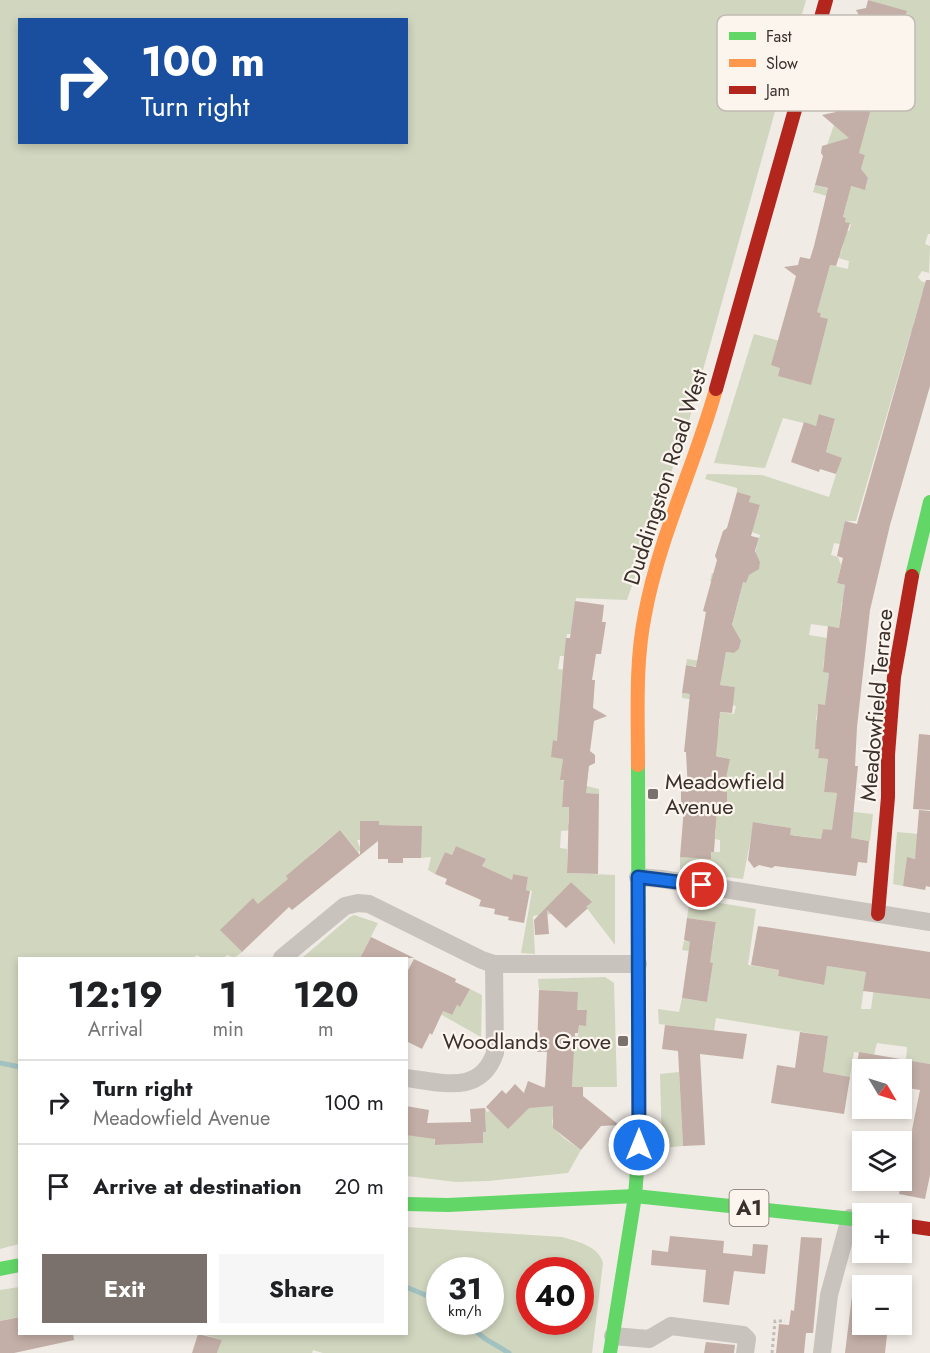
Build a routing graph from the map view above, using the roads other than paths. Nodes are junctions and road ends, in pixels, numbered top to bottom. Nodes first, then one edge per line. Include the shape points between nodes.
1 (826, 0) edge
2 (822, 15) edge
3 (795, 111) edge
4 (930, 502) edge
5 (638, 877) junction
6 (878, 914) junction
7 (930, 922) edge
8 (283, 957) edge
9 (494, 964) junction
10 (638, 964) junction
11 (408, 1078) edge
12 (634, 1196) junction
13 (408, 1204) edge
14 (852, 1219) edge
15 (912, 1226) edge
16 (930, 1229) edge
17 (852, 1230) edge
18 (18, 1265) edge
19 (0, 1269) edge
20 (611, 1344) edge
21 (745, 1353) edge
22 (822, 1353) edge

1 - 2 street, Duddingston Road West
3 - 5 street, Duddingston Road West via 711,407 648,595 638,686
4 - 6 street, Meadowfield Terrace via 908,591 894,677
5 - 6 street
5 - 10 street, Duddingston Road West
6 - 7 street
8 - 9 street via 345,906 358,903 369,904
9 - 10 street
9 - 11 street via 495,1053 491,1065 481,1076 458,1084
10 - 12 street, Duddingston Road West via 639,1145
12 - 13 street, A1
12 - 14 street, A1
12 - 20 street, Duddingston Road West
15 - 16 street
17 - 22 street via 829,1295
18 - 19 street
20 - 21 street via 649,1339 670,1326 743,1335 747,1339

